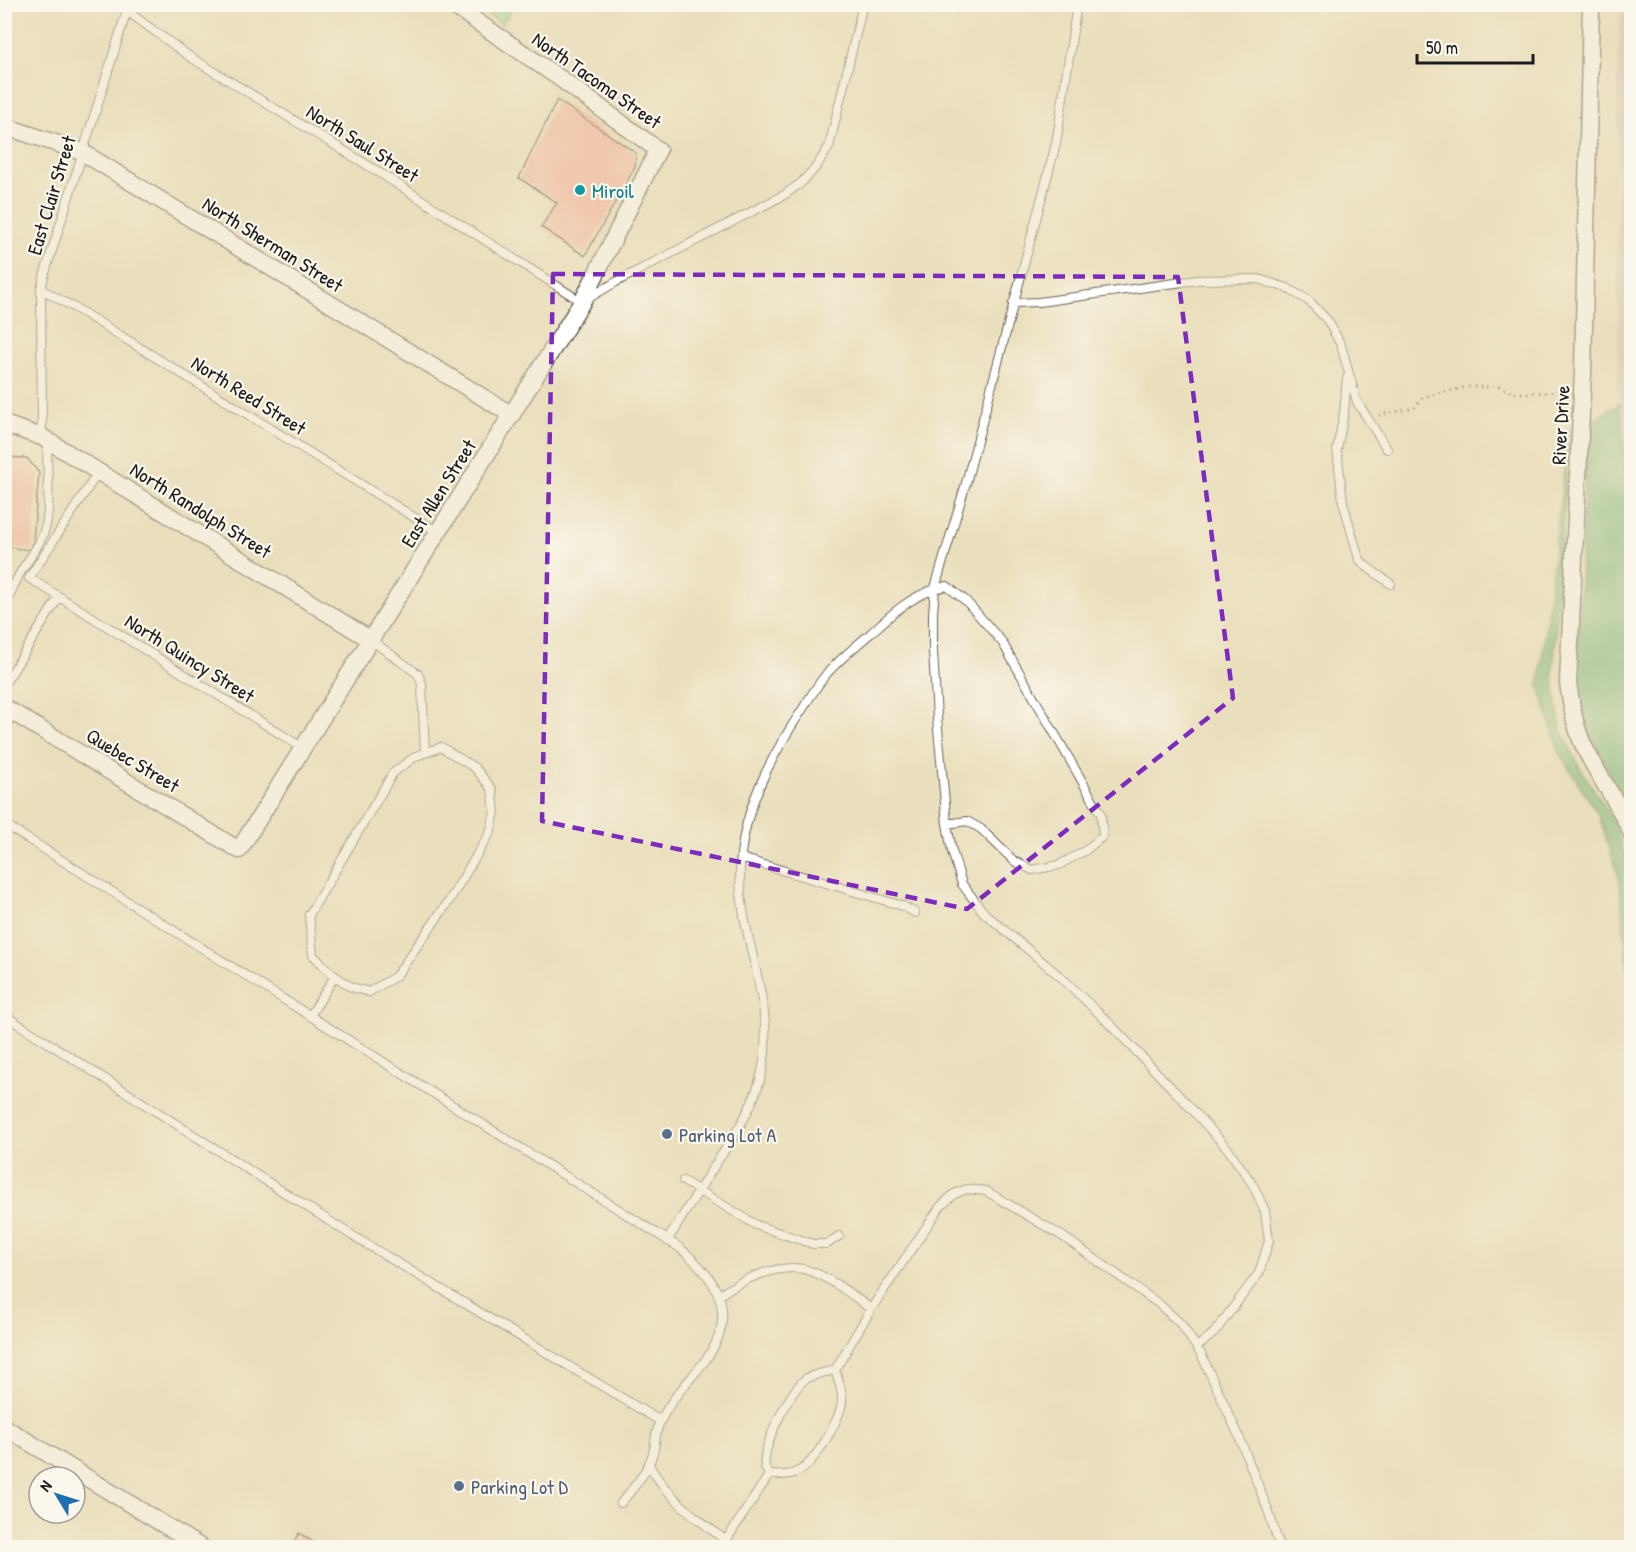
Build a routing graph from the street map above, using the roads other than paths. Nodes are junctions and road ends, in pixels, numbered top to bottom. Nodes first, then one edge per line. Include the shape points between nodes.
1 (451, 4) edge
2 (863, 4) edge
3 (1077, 4) edge
4 (1591, 4) edge
5 (128, 8) edge
6 (4, 126) edge
7 (658, 150) joint
8 (82, 152) junction
9 (42, 289) junction
10 (582, 302) junction
11 (1013, 303) junction
12 (1347, 374) junction
13 (512, 415) junction
14 (4, 424) edge
15 (45, 439) junction
16 (1387, 449) dead end
17 (99, 471) junction
18 (438, 532) junction
19 (1390, 584) dead end
20 (935, 588) junction
21 (59, 597) junction
22 (4, 610) edge
23 (371, 640) junction
24 (4, 685) edge
25 (4, 707) edge
26 (303, 748) junction
27 (424, 753) junction
28 (4, 824) edge
29 (947, 824) junction
30 (1632, 834) edge
31 (239, 850) joint
32 (741, 858) junction
33 (915, 913) dead end
34 (335, 976) junction
35 (4, 1015) edge
36 (310, 1016) junction
37 (683, 1181) dead end
38 (699, 1191) junction
39 (839, 1236) dead end
40 (667, 1241) junction
41 (720, 1295) junction
42 (871, 1309) junction
43 (1197, 1347) junction
44 (835, 1370) junction
45 (660, 1421) junction
46 (4, 1427) edge
47 (649, 1465) junction
48 (769, 1474) junction
49 (621, 1503) dead end
50 (723, 1544) edge
51 (202, 1548) edge
52 (1280, 1548) edge

1 - 7 street, North Tacoma Street
2 - 10 lane via 830,147 801,183
3 - 11 lane via 1056,144
4 - 30 street, River Drive via 1582,392 1568,666 1570,700 1583,743
5 - 8 lane, East Clair Street
5 - 10 lane, North Saul Street via 190,57
6 - 8 street, North Sherman Street
7 - 10 street, East Allen Street
8 - 9 lane, East Clair Street
8 - 13 street, North Sherman Street
9 - 15 lane, East Clair Street
9 - 18 lane, North Reed Street
10 - 13 street, East Allen Street
11 - 12 lane via 1197,280 1258,279 1287,288 1309,301 1328,321 1341,345
11 - 20 lane
12 - 16 lane via 1357,402
12 - 19 lane via 1337,450 1343,502 1359,559
13 - 18 street, East Allen Street
14 - 15 street, North Randolph Street
15 - 17 street, North Randolph Street
15 - 22 lane, East Clair Street via 50,501 45,528 35,552 16,579
17 - 21 lane via 29,578
17 - 23 street, North Randolph Street
18 - 23 street, East Allen Street
20 - 29 lane via 933,651
20 - 29 lane via 947,586 966,601 1002,642 1101,814 1103,836 1059,866 1032,870 1014,861 967,821
20 - 32 lane via 897,609 825,676 782,740 765,776 751,808
21 - 24 lane
21 - 26 lane, North Quincy Street
23 - 26 street, East Allen Street
23 - 27 lane via 418,674 422,684
25 - 31 street, Quebec Street
26 - 31 street, East Allen Street
27 - 34 lane via 393,773 309,915 313,955
27 - 34 lane via 441,747 481,775 492,789 495,812 490,834 396,976 369,992 351,987
28 - 36 lane
29 - 43 lane via 962,884 984,913 1112,1025 1228,1149 1253,1185 1265,1211 1269,1241 1259,1273 1214,1333
32 - 33 lane via 903,906
32 - 38 lane via 741,892 765,1009 765,1051 760,1082 749,1111
34 - 36 lane
35 - 45 lane via 353,1236
36 - 40 lane
37 - 38 lane
38 - 39 lane via 756,1225 813,1244 827,1244
38 - 40 lane
40 - 41 lane via 696,1262
41 - 42 lane via 768,1272 802,1269 828,1280
41 - 45 lane via 721,1328 714,1347
42 - 43 lane via 940,1207 954,1194 986,1191 1062,1236 1159,1304 1181,1324
42 - 44 lane
43 - 52 lane via 1238,1434
44 - 48 lane via 806,1378 788,1401 773,1428 765,1455
44 - 48 lane via 842,1402 819,1450 804,1468
45 - 47 lane
46 - 51 street
47 - 49 lane
47 - 50 lane via 683,1507
48 - 50 lane

